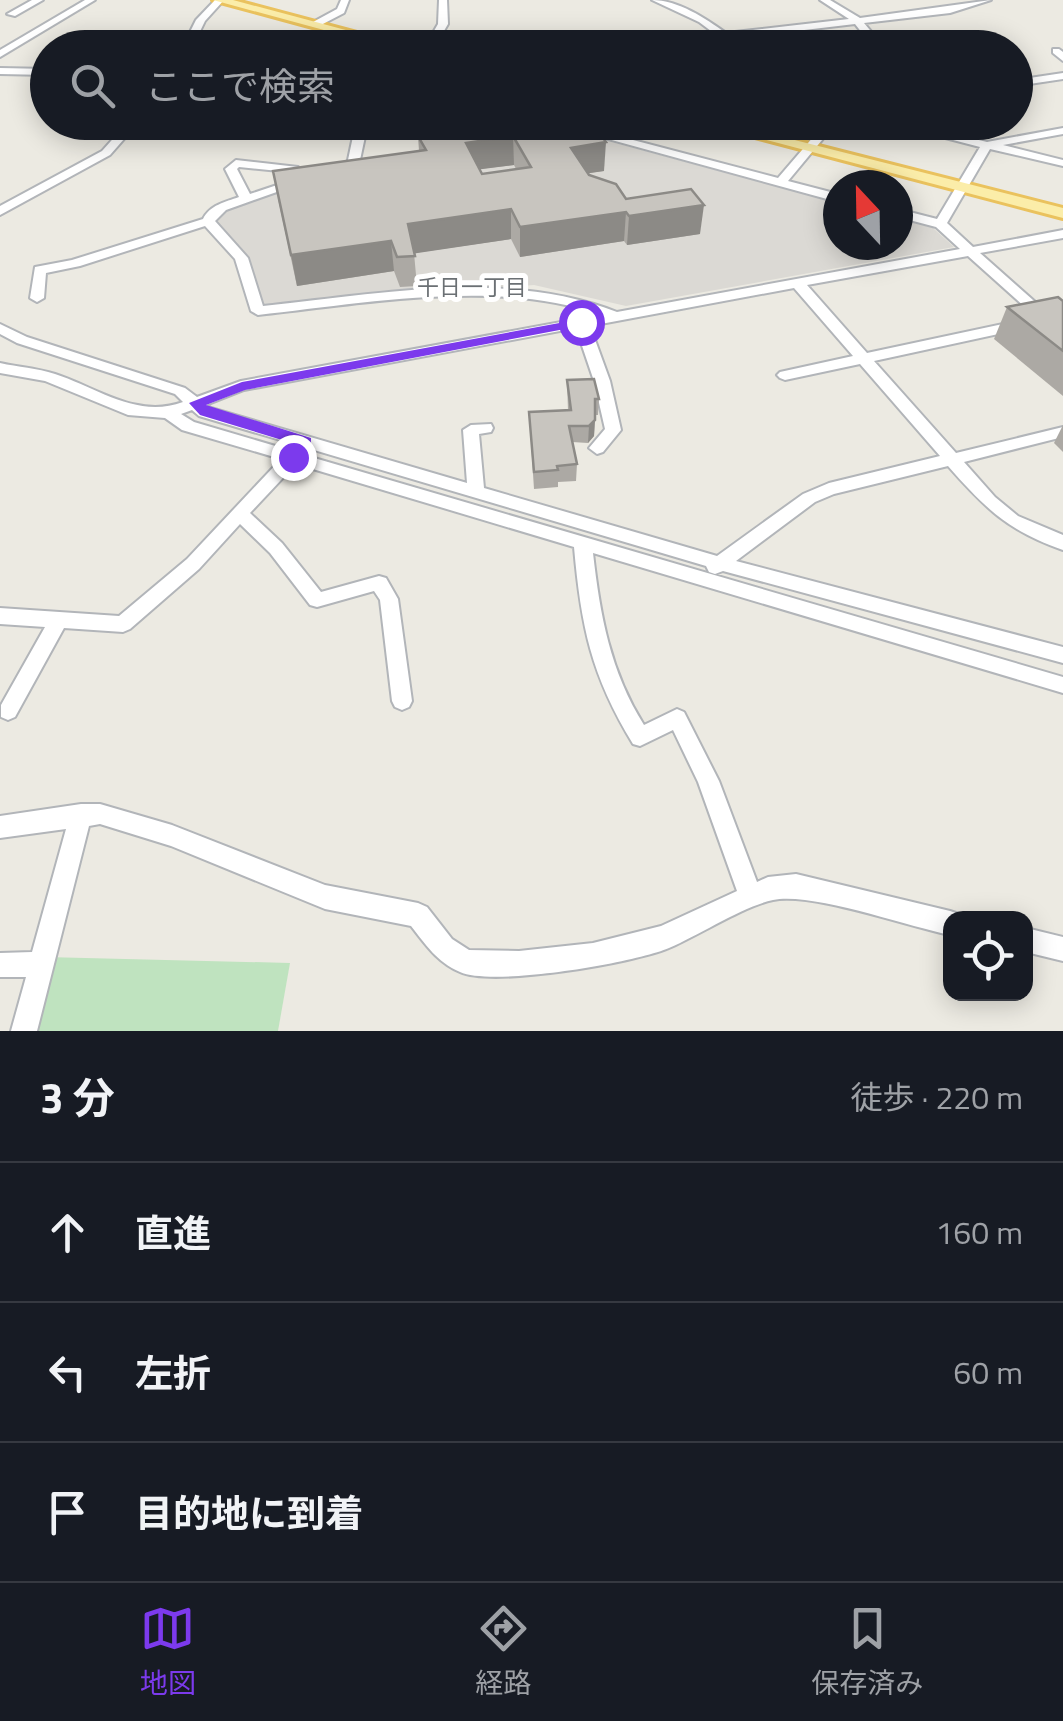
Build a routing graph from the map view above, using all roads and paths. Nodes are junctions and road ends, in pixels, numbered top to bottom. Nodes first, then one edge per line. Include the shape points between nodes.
1 (39, 0) edge
2 (91, 0) edge
3 (220, 0) edge
4 (345, 0) edge
5 (443, 0) edge
6 (656, 0) edge
7 (824, 0) edge
8 (987, 0) edge
9 (0, 4) edge
10 (24, 7) junction
11 (12, 14) dead end
12 (857, 20) junction
13 (316, 24) junction
14 (40, 30) edge
15 (196, 30) edge
16 (339, 30) edge
17 (439, 30) edge
18 (715, 30) edge
19 (767, 30) edge
20 (865, 30) edge
21 (30, 36) edge
22 (0, 54) edge
23 (0, 71) edge
24 (30, 72) edge
25 (1063, 76) edge
26 (1033, 81) edge
27 (1063, 131) edge
28 (1033, 137) edge
29 (118, 140) edge
30 (358, 140) edge
31 (618, 140) edge
32 (775, 140) edge
33 (817, 140) edge
34 (966, 140) edge
35 (1014, 140) edge
36 (625, 142) joint
37 (987, 145) junction
38 (810, 149) junction
39 (1063, 164) edge
40 (312, 179) junction
41 (780, 183) junction
42 (961, 187) junction
43 (823, 194) edge
44 (246, 199) junction
45 (0, 211) edge
46 (1063, 214) edge
47 (913, 217) edge
48 (208, 220) junction
49 (940, 224) junction
50 (1063, 234) edge
51 (970, 250) junction
52 (797, 283) junction
53 (37, 298) dead end
54 (614, 316) junction
55 (1055, 318) edge
56 (581, 322) junction
57 (0, 328) edge
58 (1063, 334) edge
59 (863, 359) junction
60 (0, 368) edge
61 (785, 375) dead end
62 (196, 403) junction
63 (168, 413) junction
64 (485, 428) dead end
65 (1063, 432) edge
66 (597, 448) dead end
67 (299, 449) junction
68 (950, 458) junction
69 (476, 491) junction
70 (240, 514) junction
71 (582, 542) junction
72 (1063, 543) edge
73 (719, 563) junction
74 (702, 578) junction
75 (0, 616) edge
76 (59, 620) junction
77 (1063, 655) edge
78 (1063, 686) edge
79 (402, 701) dead end
80 (8, 711) dead end
81 (81, 814) junction
82 (0, 827) edge
83 (751, 897) junction
84 (943, 921) edge
85 (1033, 942) edge
86 (1063, 949) edge
87 (44, 964) junction
88 (0, 965) edge
89 (24, 1031) edge

1 - 10 street
2 - 14 street
3 - 13 main road
3 - 15 street
4 - 13 street via 341,10
5 - 17 street
6 - 18 street
7 - 12 street
8 - 12 street
9 - 10 street
10 - 11 street
12 - 19 street
12 - 20 street
13 - 16 main road
21 - 22 street
23 - 24 street
25 - 26 street
27 - 28 street
29 - 45 street via 106,153
30 - 40 street via 347,170
31 - 36 street
32 - 38 main road
33 - 38 street
34 - 37 street
35 - 37 street
36 - 41 street
37 - 39 street
37 - 42 street
38 - 41 street
38 - 42 main road
40 - 44 street
40 - 44 street via 294,168 236,163 231,169
41 - 43 street
42 - 46 main road
42 - 49 street
44 - 48 street via 212,212
47 - 49 street
48 - 53 street via 40,270
48 - 54 street via 242,258 258,311 513,291 594,305
49 - 51 street
50 - 51 street
51 - 52 street
51 - 55 street
52 - 54 street
52 - 59 street
54 - 56 street
55 - 58 street
55 - 59 street
56 - 62 street via 256,384
56 - 66 street via 613,430
57 - 62 street via 180,391
59 - 61 street
59 - 68 street
60 - 63 street via 49,377 134,411
62 - 63 street
62 - 67 street
63 - 67 street via 188,426
64 - 69 street via 471,430
65 - 68 street
67 - 69 street
67 - 70 street
67 - 71 street
68 - 72 street via 1012,520
68 - 73 street via 809,498
69 - 73 street
70 - 76 street via 123,624
70 - 79 street via 317,600 379,583 389,600
71 - 74 street
71 - 83 street via 599,662 618,705 640,737 678,718
73 - 74 street
73 - 77 street
74 - 78 street
75 - 76 street
76 - 80 street
81 - 82 street
81 - 83 street via 172,836 325,897 418,914 444,948 466,962 594,955 663,938
81 - 87 street
83 - 84 street via 796,886
85 - 86 street
87 - 88 street
87 - 89 street

